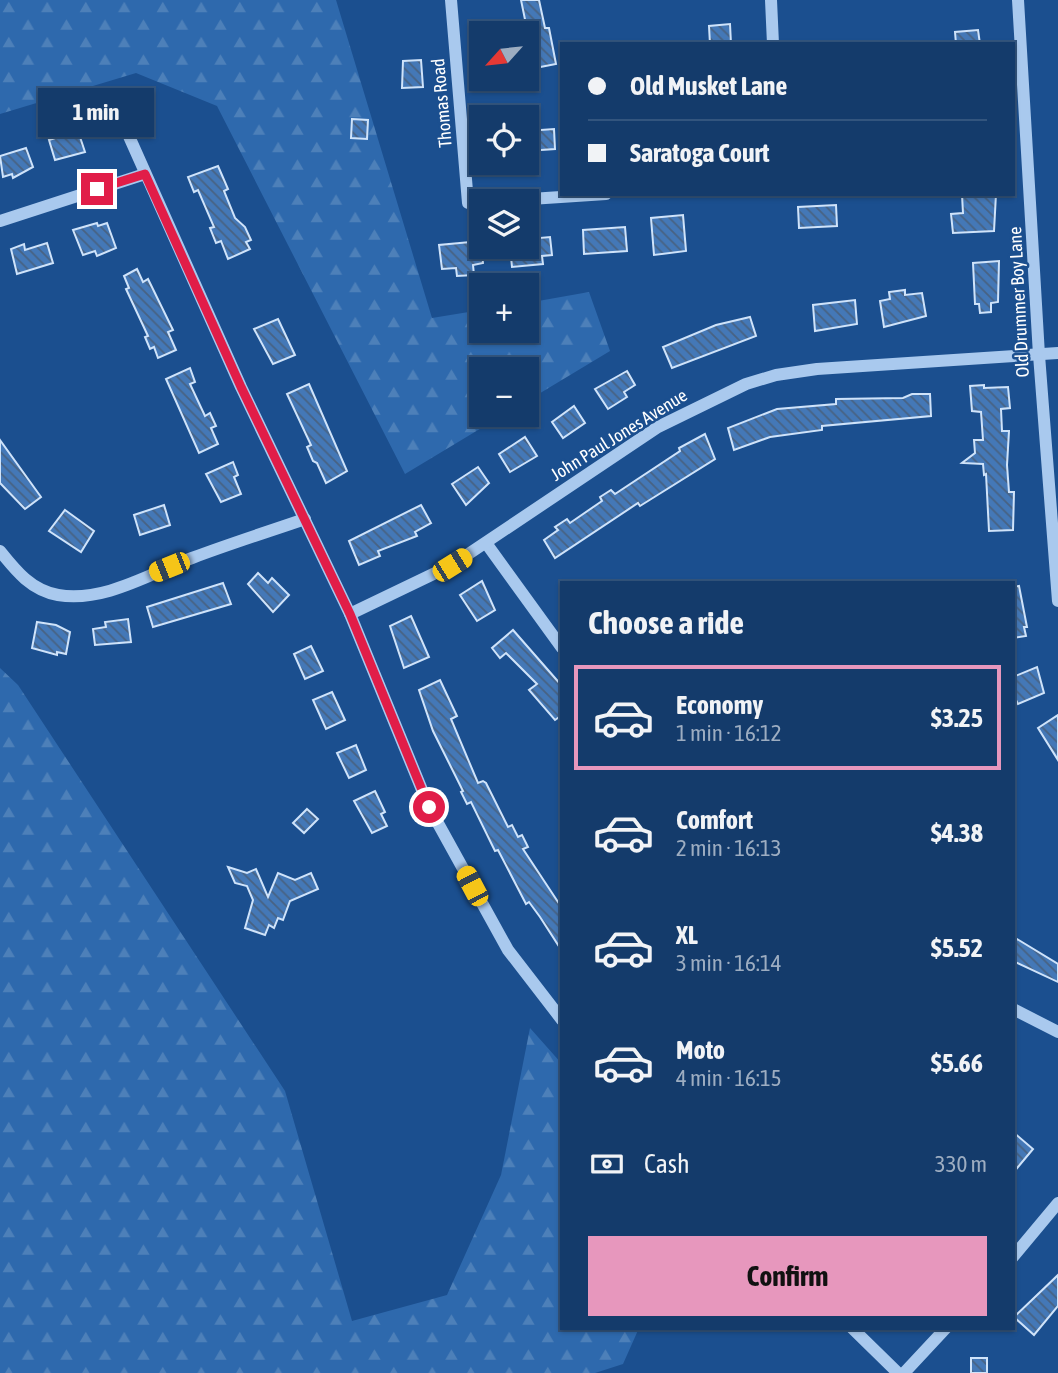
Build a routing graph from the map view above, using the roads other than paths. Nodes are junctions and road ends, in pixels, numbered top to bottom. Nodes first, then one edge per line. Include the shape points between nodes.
1 (452, 0) edge
2 (771, 0) edge
3 (1018, 0) edge
4 (773, 42) edge
5 (115, 105) dead end
6 (145, 174) junction
7 (474, 189) edge
8 (576, 196) edge
9 (539, 198) edge
10 (0, 221) edge
11 (1058, 353) edge
12 (1039, 355) junction
13 (305, 519) junction
14 (486, 543) junction
15 (0, 551) edge
16 (1058, 601) edge
17 (350, 614) junction
18 (560, 645) edge
19 (1015, 1010) edge
20 (560, 1017) edge
21 (1058, 1032) edge
22 (1058, 1203) edge
23 (1015, 1255) edge
24 (854, 1330) edge
25 (944, 1330) edge
26 (898, 1373) edge
27 (904, 1373) edge

1 - 7 street, Thomas Road
2 - 4 street
3 - 12 street, Old Drummer Boy Lane
5 - 6 street
6 - 10 street
6 - 13 street
8 - 9 street
11 - 12 street, John Paul Jones Avenue
12 - 14 street, John Paul Jones Avenue via 817,369 746,384 658,427
12 - 16 street, Old Drummer Boy Lane
13 - 15 street via 82,597 39,590 19,576
13 - 17 street
14 - 17 street, John Paul Jones Avenue via 452,565
14 - 18 street
17 - 20 street via 429,807 508,950
19 - 21 street
22 - 23 street
24 - 26 street
25 - 27 street

